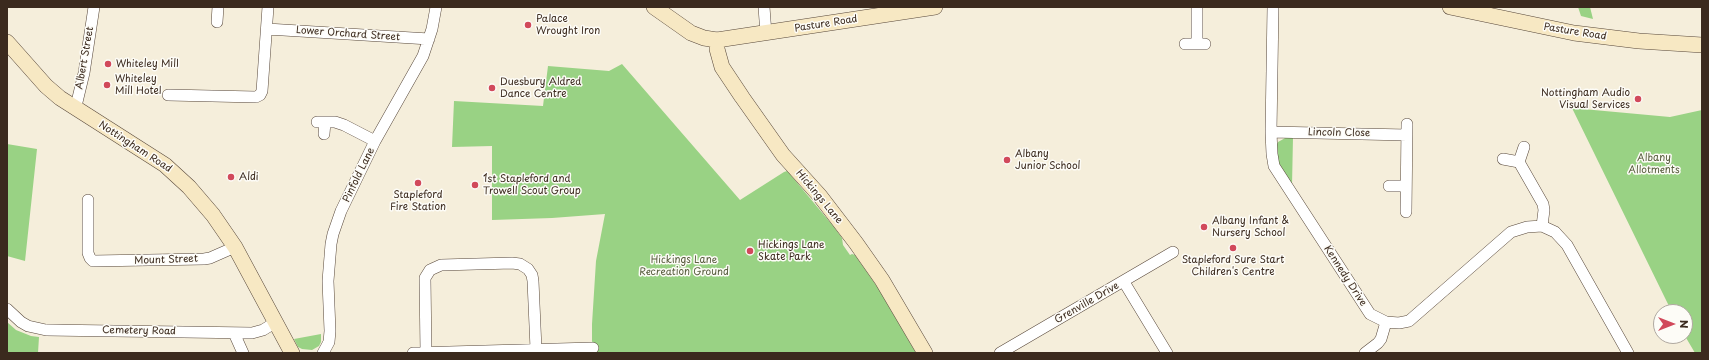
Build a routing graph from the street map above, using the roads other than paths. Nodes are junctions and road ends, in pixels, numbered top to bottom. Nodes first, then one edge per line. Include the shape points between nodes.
1 (94, 7) edge
2 (218, 7) edge
3 (268, 7) edge
4 (436, 7) edge
5 (654, 7) edge
6 (764, 7) edge
7 (934, 7) edge
8 (1197, 7) edge
9 (1273, 7) edge
10 (1450, 7) edge
11 (895, 10) edge
12 (217, 22) dead end
13 (267, 29) junction
14 (766, 34) junction
15 (429, 39) junction
16 (717, 40) junction
17 (1185, 44) dead end
18 (1702, 45) edge
19 (9, 49) edge
20 (168, 95) dead end
21 (73, 108) junction
22 (1271, 132) junction
23 (324, 134) dead end
24 (375, 141) junction
25 (1524, 147) dead end
26 (1503, 159) dead end
27 (1519, 162) junction
28 (1389, 186) dead end
29 (1406, 186) junction
30 (88, 200) dead end
31 (1406, 212) dead end
32 (1542, 226) junction
33 (235, 247) junction
34 (1173, 252) dead end
35 (1124, 282) junction
36 (7, 309) edge
37 (276, 322) junction
38 (1386, 322) junction
39 (234, 333) junction
40 (593, 348) dead end
41 (536, 349) junction
42 (327, 352) edge
43 (478, 352) edge
44 (243, 353) edge
45 (292, 353) edge
46 (413, 353) edge
47 (426, 353) edge
48 (925, 353) edge
49 (1000, 353) edge
50 (1167, 353) edge
51 (1364, 353) edge
52 (1628, 353) edge

1 - 21 street, Albert Street via 84,73 77,102
2 - 12 street
3 - 13 street
4 - 15 street, Pinfold Lane
5 - 16 main road, Pasture Road via 691,33
6 - 14 street
7 - 11 main road, Pasture Road
8 - 17 street via 1201,44
9 - 22 street, Kennedy Drive
10 - 18 main road, Pasture Road via 1574,33
11 - 14 main road, Pasture Road
13 - 15 street, Lower Orchard Street
13 - 20 street via 262,90 256,97
14 - 16 main road, Pasture Road
15 - 24 street, Pinfold Lane via 423,56
16 - 48 main road, Hickings Lane via 722,67 783,155 820,196 856,243 882,280
19 - 21 main road, Nottingham Road via 46,86
21 - 33 main road, Nottingham Road via 142,149 174,173 213,215
22 - 29 street, Lincoln Close via 1407,129
22 - 38 street, Kennedy Drive via 1276,170 1367,311
23 - 24 street via 321,122 344,125
24 - 42 street, Pinfold Lane via 341,210 331,244 328,281 330,331
25 - 27 street
26 - 27 street
27 - 32 street via 1543,204
28 - 29 street
29 - 31 street, Lincoln Close
30 - 33 street, Mount Street via 88,253 93,261 204,259
32 - 38 street, Kennedy Drive via 1526,226 1511,232 1410,321
32 - 52 street via 1555,232 1566,245
33 - 37 main road, Nottingham Road
34 - 35 street, Grenville Drive
35 - 49 street, Grenville Drive
35 - 50 street
36 - 39 street, Cemetery Road via 21,322 39,329
37 - 39 street, Cemetery Road via 256,333
37 - 45 main road, Nottingham Road
38 - 51 street via 1381,339
39 - 44 street
40 - 41 street
41 - 43 street
41 - 47 street via 534,281 528,269 512,263 441,265 430,270 425,278
43 - 47 street
46 - 47 street

